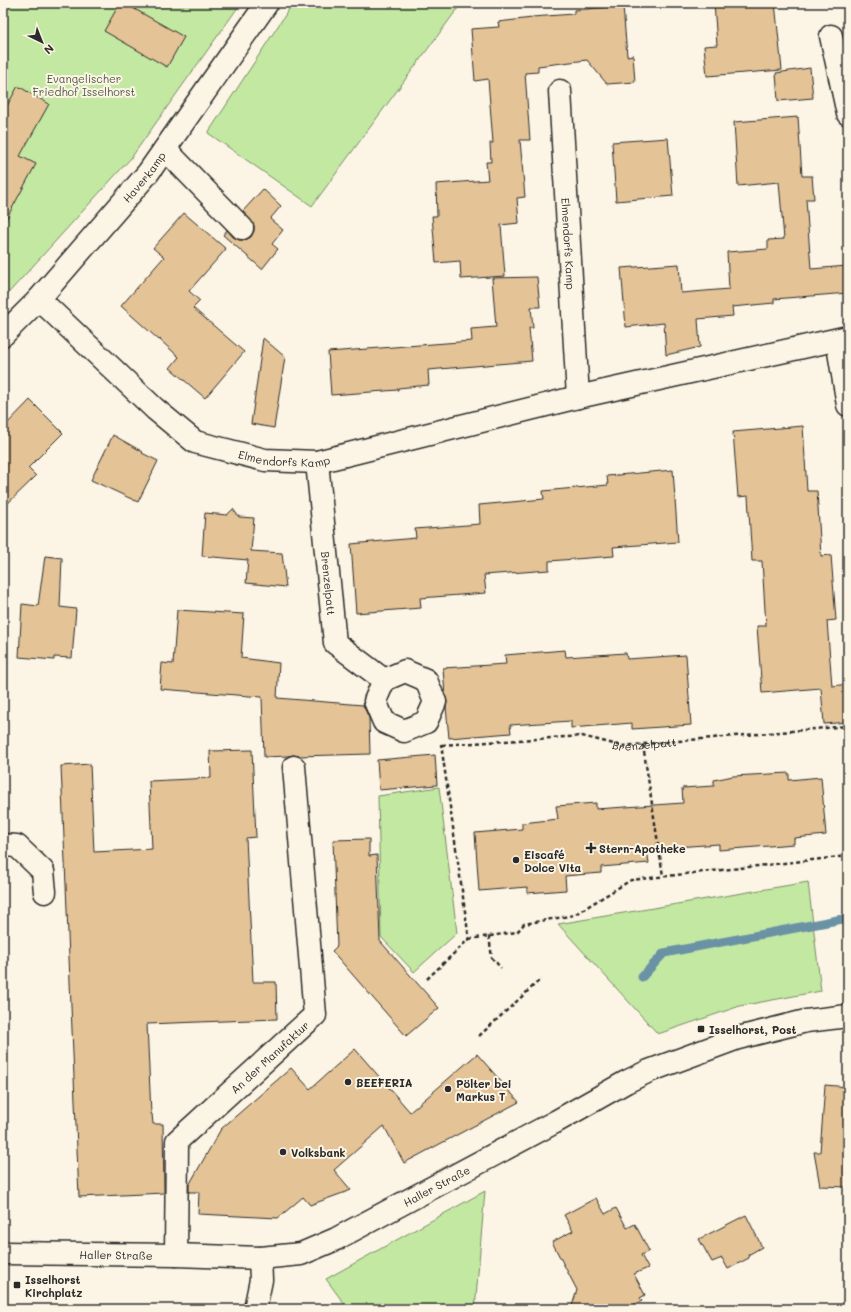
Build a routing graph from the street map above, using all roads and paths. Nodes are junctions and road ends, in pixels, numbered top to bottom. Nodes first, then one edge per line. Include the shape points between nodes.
1 (267, 3) edge
2 (831, 36) dead end
3 (560, 91) dead end
4 (848, 114) edge
5 (165, 149) junction
6 (242, 228) dead end
7 (39, 300) junction
8 (3, 335) edge
9 (842, 338) edge
10 (578, 398) junction
11 (848, 405) edge
12 (317, 462) junction
13 (384, 680) dead end
14 (848, 726) edge
15 (643, 745) junction
16 (294, 767) dead end
17 (3, 846) edge
18 (848, 856) edge
19 (663, 876) junction
20 (44, 892) dead end
21 (490, 936) junction
22 (469, 939) junction
23 (501, 968) dead end
24 (427, 979) dead end
25 (541, 979) dead end
26 (848, 1016) edge
27 (479, 1036) dead end
28 (3, 1253) edge
29 (176, 1255) junction
30 (260, 1258) junction
31 (255, 1309) edge

1 - 5 street, Haverkamp
2 - 4 street
3 - 10 street, Elmendorfs Kamp
5 - 6 street
5 - 7 street, Haverkamp via 148,173
7 - 8 street, Haverkamp
7 - 12 street, Elmendorfs Kamp via 155,409 195,442 265,460
9 - 10 street, Elmendorfs Kamp
9 - 11 street
10 - 12 street, Elmendorfs Kamp
12 - 13 street, Brenzelpatt via 335,643
14 - 15 path, Brenzelpatt
15 - 19 path
15 - 22 path, Brenzelpatt via 622,746 582,736 442,745
16 - 29 street, An der Manufaktur via 316,1015 177,1141
17 - 20 street via 17,846 43,871
18 - 19 path
19 - 21 path via 631,880 574,915 524,924 516,932
21 - 22 path
21 - 23 path via 492,958
22 - 24 path
25 - 27 path
26 - 30 street, Haller Straße via 806,1021 738,1038 649,1071 336,1240 301,1254
28 - 29 street, Haller Straße
29 - 30 street, Haller Straße
30 - 31 street via 261,1280

